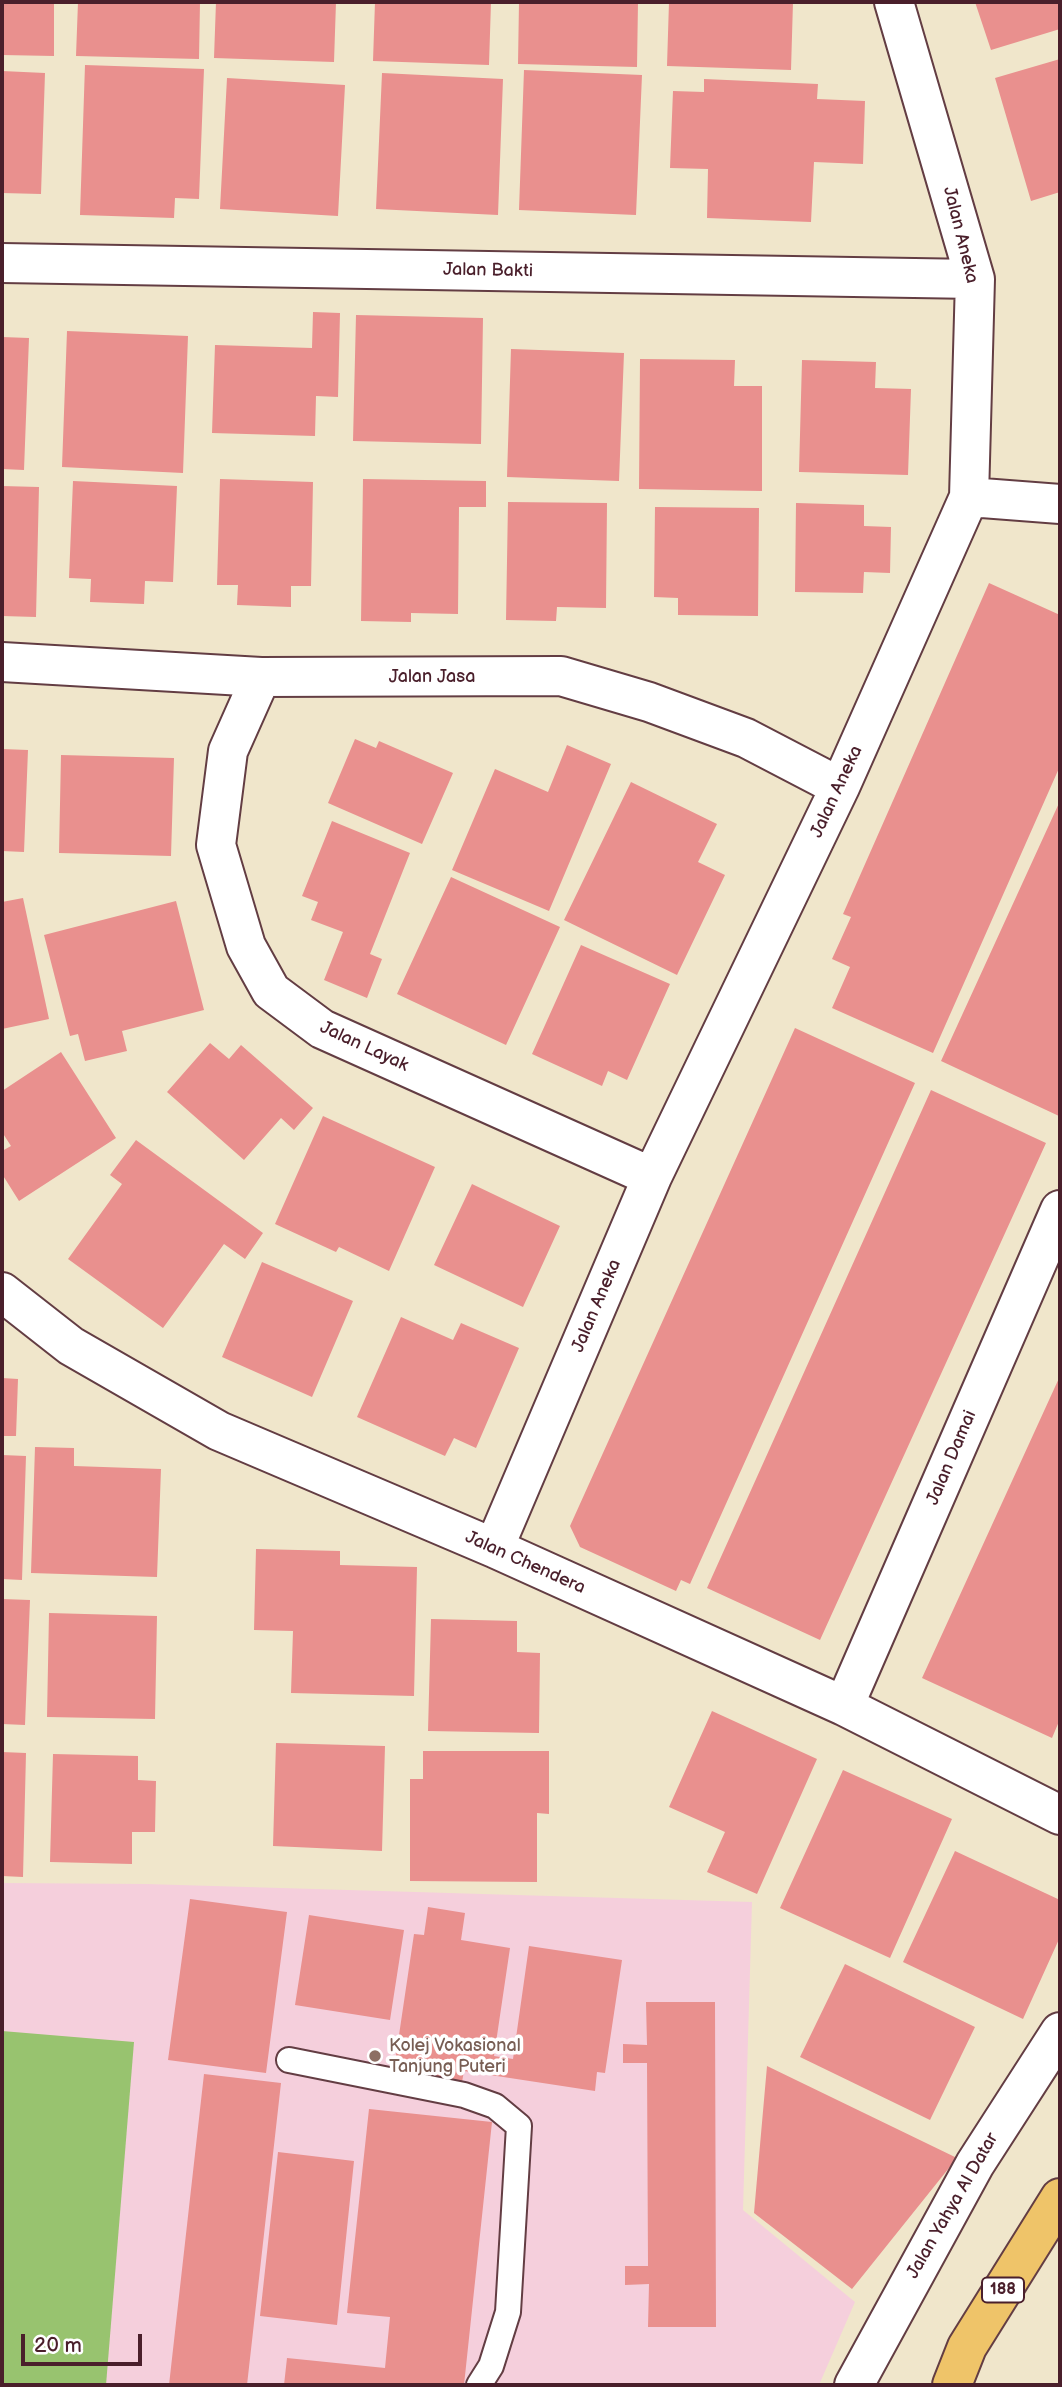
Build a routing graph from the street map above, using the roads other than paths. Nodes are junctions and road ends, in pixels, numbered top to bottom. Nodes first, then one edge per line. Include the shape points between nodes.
1 (894, 2) edge
2 (2, 264) edge
3 (975, 279) junction
4 (969, 497) junction
5 (1060, 505) edge
6 (2, 662) edge
7 (261, 677) junction
8 (840, 787) junction
9 (652, 1177) junction
10 (1060, 1210) edge
11 (2, 1292) edge
12 (494, 1548) junction
13 (844, 1706) junction
14 (1060, 1815) edge
15 (1060, 2032) edge
16 (289, 2060) dead end
17 (1060, 2198) edge
18 (479, 2385) edge
19 (854, 2385) edge
20 (952, 2385) edge

1 - 3 street, Jalan Aneka
2 - 3 street, Jalan Bakti
3 - 4 street, Jalan Aneka
4 - 5 street
4 - 8 street, Jalan Aneka
6 - 7 street, Jalan Jasa
7 - 8 street, Jalan Jasa via 561,676 746,738
7 - 9 street, Jalan Layak via 228,751 216,845 246,946 271,991 322,1029
8 - 9 street, Jalan Aneka
9 - 12 street, Jalan Aneka
10 - 13 street, Jalan Damai
11 - 12 street, Jalan Chendera via 71,1346 219,1431
12 - 13 street, Jalan Chendera
13 - 14 street, Jalan Chendera
15 - 19 street, Jalan Yahya Al Datar via 975,2164
16 - 18 lane via 464,2095 495,2106 519,2126 508,2312 491,2366
17 - 20 highway, 188 via 967,2347

